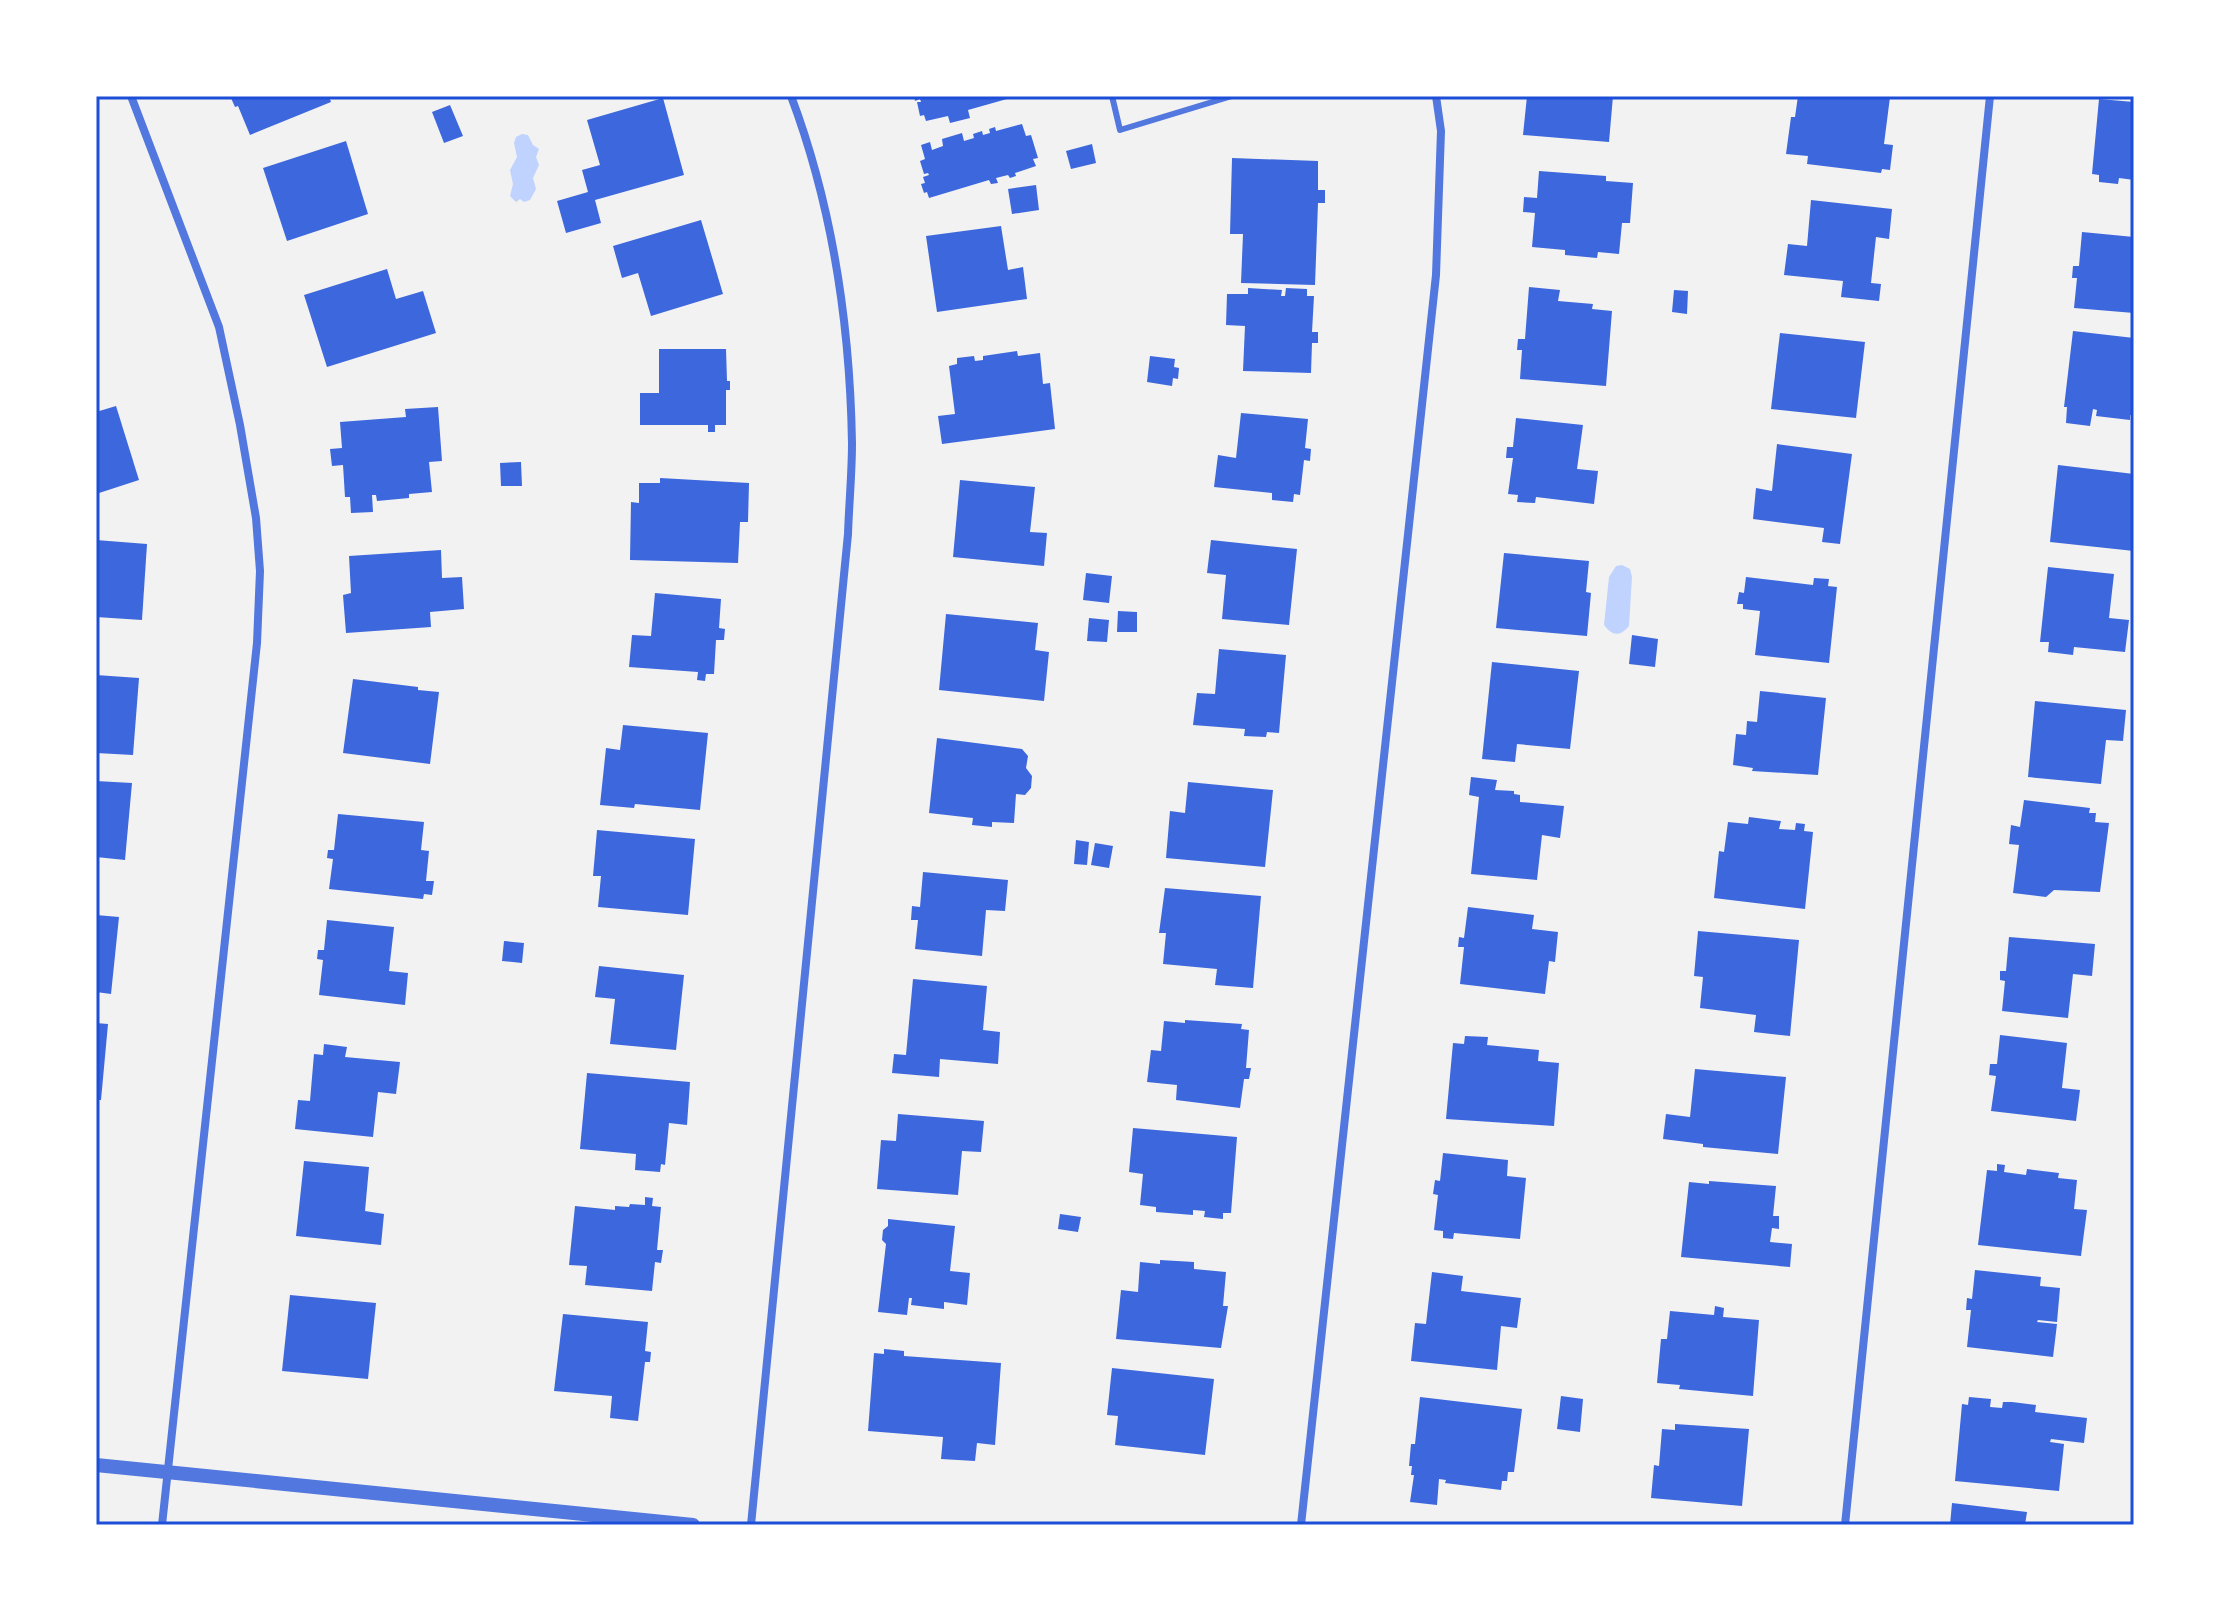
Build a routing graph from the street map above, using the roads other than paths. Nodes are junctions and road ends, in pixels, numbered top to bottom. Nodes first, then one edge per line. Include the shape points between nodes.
1 (131, 96) edge
2 (791, 96) edge
3 (1112, 96) edge
4 (1232, 96) edge
5 (1436, 96) edge
6 (1990, 96) edge
7 (96, 1465) edge
8 (167, 1473) junction
9 (162, 1525) edge
10 (693, 1525) edge
11 (751, 1525) edge
12 (1301, 1525) edge
13 (1845, 1525) edge

1 - 8 street via 219,327 256,518 260,571 255,659
2 - 11 street via 834,251 852,444 848,534
3 - 4 lane via 1120,130
5 - 12 street via 1441,131 1436,275
6 - 13 street
7 - 8 street
8 - 9 street
8 - 10 street

